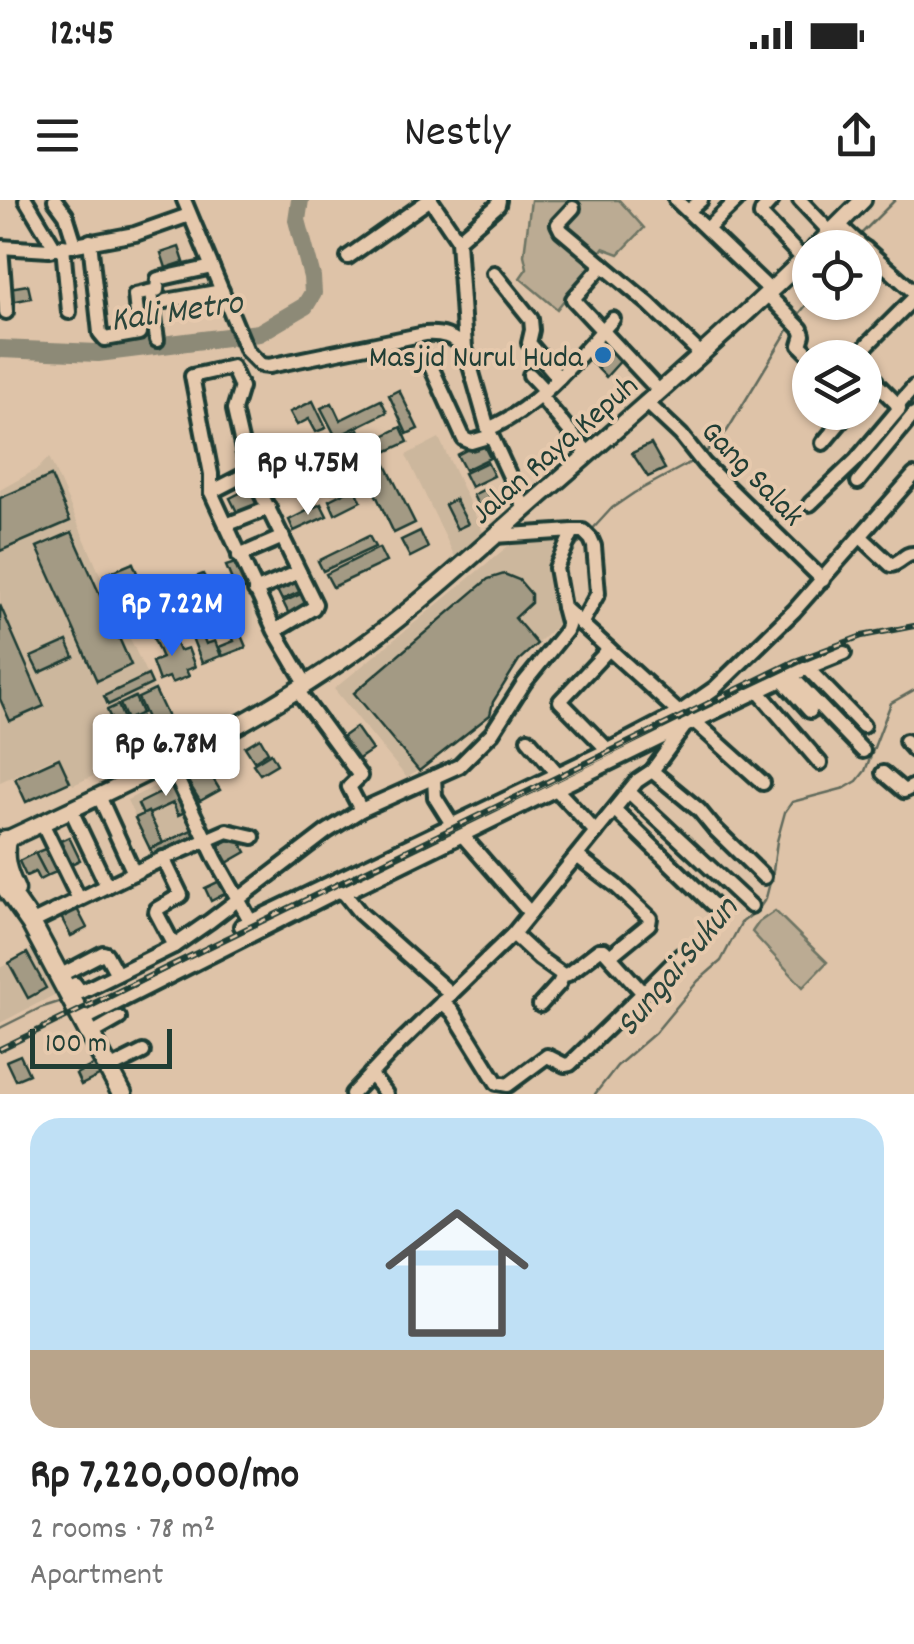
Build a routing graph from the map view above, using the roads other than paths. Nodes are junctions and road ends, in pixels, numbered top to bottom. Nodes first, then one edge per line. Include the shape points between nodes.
1 (26, 200) edge
2 (54, 200) edge
3 (184, 200) edge
4 (430, 200) edge
5 (500, 200) edge
6 (676, 200) edge
7 (701, 200) edge
8 (712, 200) edge
9 (737, 200) edge
10 (772, 200) edge
11 (800, 200) edge
12 (861, 201) edge
13 (573, 208) dead end
14 (688, 212) junction
15 (724, 213) junction
16 (189, 214) junction
17 (707, 229) junction
18 (835, 229) joint
19 (458, 240) junction
20 (792, 240) edge
21 (71, 245) junction
22 (1, 248) edge
23 (348, 257) dead end
24 (603, 264) junction
25 (882, 264) edge
26 (212, 268) junction
27 (792, 270) edge
28 (494, 273) dead end
29 (222, 291) junction
30 (151, 292) junction
31 (769, 293) junction
32 (914, 295) edge
33 (166, 300) dead end
34 (6, 312) dead end
35 (69, 312) dead end
36 (613, 319) dead end
37 (603, 330) junction
38 (157, 340) dead end
39 (801, 340) edge
40 (872, 340) edge
41 (465, 348) junction
42 (701, 354) junction
43 (428, 360) dead end
44 (530, 375) dead end
45 (559, 378) junction
46 (914, 387) edge
47 (882, 389) edge
48 (543, 394) junction
49 (653, 396) junction
50 (898, 406) junction
51 (914, 414) edge
52 (833, 430) edge
53 (490, 433) junction
54 (823, 442) dead end
55 (589, 454) junction
56 (250, 472) junction
57 (858, 482) dead end
58 (911, 484) edge
59 (211, 492) junction
60 (810, 504) dead end
61 (269, 508) junction
62 (525, 510) junction
63 (226, 525) junction
64 (583, 534) junction
65 (495, 536) junction
66 (284, 537) junction
67 (862, 537) junction
68 (914, 554) edge
69 (239, 556) junction
70 (299, 572) junction
71 (823, 580) junction
72 (255, 591) junction
73 (573, 616) junction
74 (275, 631) junction
75 (609, 648) junction
76 (844, 653) dead end
77 (807, 668) junction
78 (787, 678) junction
79 (302, 687) junction
80 (759, 692) junction
81 (810, 711) dead end
82 (686, 720) junction
83 (863, 726) dead end
84 (528, 739) dead end
85 (608, 750) junction
86 (863, 751) dead end
87 (169, 762) junction
88 (820, 763) dead end
89 (652, 771) junction
90 (884, 773) dead end
91 (558, 774) junction
92 (434, 780) junction
93 (764, 783) dead end
94 (914, 786) edge
95 (556, 789) junction
96 (629, 792) junction
97 (99, 796) junction
98 (71, 810) junction
99 (361, 810) junction
100 (614, 810) junction
101 (42, 823) junction
102 (452, 824) junction
103 (596, 832) junction
104 (463, 836) junction
105 (253, 837) dead end
106 (206, 839) junction
107 (3, 841) edge
108 (577, 856) junction
109 (164, 858) junction
110 (134, 873) junction
111 (764, 877) dead end
112 (0, 880) edge
113 (107, 886) junction
114 (344, 894) junction
115 (79, 899) junction
116 (238, 902) junction
117 (712, 904) dead end
118 (751, 906) dead end
119 (530, 912) junction
120 (28, 918) junction
121 (513, 934) junction
122 (174, 946) junction
123 (681, 955) dead end
124 (610, 956) junction
125 (117, 974) junction
126 (563, 975) junction
127 (66, 988) junction
128 (643, 992) junction
129 (447, 998) junction
130 (540, 1005) dead end
131 (119, 1018) dead end
132 (87, 1027) junction
133 (143, 1052) dead end
134 (109, 1069) junction
135 (370, 1074) junction
136 (122, 1094) edge
137 (352, 1094) edge
138 (386, 1094) edge

1 - 21 street
2 - 21 street via 66,215
3 - 16 street
4 - 19 street
4 - 23 street
5 - 19 street
6 - 14 street
7 - 14 street
8 - 15 street
9 - 15 street
10 - 20 street via 762,216
11 - 18 street
12 - 18 main road, Jalan Raya Kepuh
13 - 24 street via 558,224 561,230
14 - 17 street
15 - 17 street
16 - 21 street via 135,234
16 - 26 street
17 - 31 street
19 - 41 street
21 - 22 street
21 - 30 street via 102,337 139,333 135,295
21 - 35 street
22 - 34 street
24 - 37 street, Gang Salak via 572,300
24 - 42 street
25 - 32 street
26 - 29 street
26 - 30 street via 158,279
27 - 31 main road, Jalan Raya Kepuh
28 - 45 street via 528,314 529,344
29 - 33 street
29 - 41 street via 247,351 261,365 438,333
30 - 38 street
31 - 39 street
31 - 42 main road, Jalan Raya Kepuh
32 - 40 street
36 - 37 street
37 - 45 street
37 - 49 street, Gang Salak
41 - 53 street
42 - 49 main road, Jalan Raya Kepuh
43 - 53 street via 464,440
44 - 48 street
45 - 48 street
46 - 50 street
47 - 50 street
48 - 53 street
48 - 55 street
49 - 55 main road, Jalan Raya Kepuh
49 - 71 street, Gang Salak via 700,459
50 - 51 street
50 - 60 street
51 - 57 street
52 - 54 street
53 - 62 street
55 - 62 main road, Jalan Raya Kepuh
56 - 59 street
56 - 59 street via 234,410 241,387 232,367 192,376
56 - 61 street
58 - 67 street
59 - 63 street
61 - 63 street
61 - 66 street
62 - 65 main road, Jalan Raya Kepuh
63 - 69 street
64 - 65 street
64 - 73 street via 556,568
64 - 73 street via 594,546 598,592
65 - 79 main road, Jalan Raya Kepuh via 392,624
66 - 69 street
66 - 70 street
67 - 68 street via 892,564
67 - 71 street
69 - 72 street
70 - 72 street
70 - 74 street via 314,607
71 - 82 street
72 - 74 street
73 - 75 street
73 - 92 street via 492,732 459,766
74 - 79 street
75 - 82 street
75 - 85 street via 560,700
76 - 77 street
77 - 78 street
77 - 83 street
78 - 80 street
78 - 81 street
78 - 86 street
79 - 87 main road, Jalan Raya Kepuh
79 - 99 street via 360,776 349,788
80 - 82 street
80 - 88 street
82 - 85 street
82 - 89 street
82 - 93 street
82 - 95 street
84 - 91 street
85 - 91 street
87 - 97 main road, Jalan Raya Kepuh
87 - 106 street
89 - 96 street
89 - 111 street
90 - 94 street via 904,791
91 - 102 street
92 - 99 street
92 - 102 street via 435,797
95 - 103 street
95 - 104 street
96 - 100 street
96 - 118 street
97 - 98 main road, Jalan Raya Kepuh
97 - 110 street
98 - 101 main road, Jalan Raya Kepuh
98 - 113 street
99 - 116 street
100 - 103 street
100 - 117 street
101 - 107 main road, Jalan Raya Kepuh
101 - 115 street
102 - 116 street via 246,924
103 - 108 street
104 - 114 street
104 - 119 street
105 - 106 street via 230,830
106 - 109 street
106 - 116 street
107 - 120 highway via 5,866
108 - 119 street
108 - 124 street via 650,918
109 - 110 street
109 - 122 street via 181,894 156,912
110 - 113 street
112 - 120 highway
113 - 115 street
114 - 129 street
114 - 132 street via 338,891
115 - 120 street
116 - 122 street
119 - 121 street
120 - 127 highway
121 - 126 street
121 - 129 street
122 - 125 street
123 - 128 street
124 - 126 street via 598,950
124 - 128 street
125 - 127 street via 80,992 76,984
125 - 127 street via 102,953
126 - 130 street
127 - 132 highway
128 - 129 street via 570,1064 546,1056 503,1086
129 - 135 street
131 - 132 street
132 - 134 highway
133 - 134 street
134 - 136 highway
135 - 137 street
135 - 138 street

